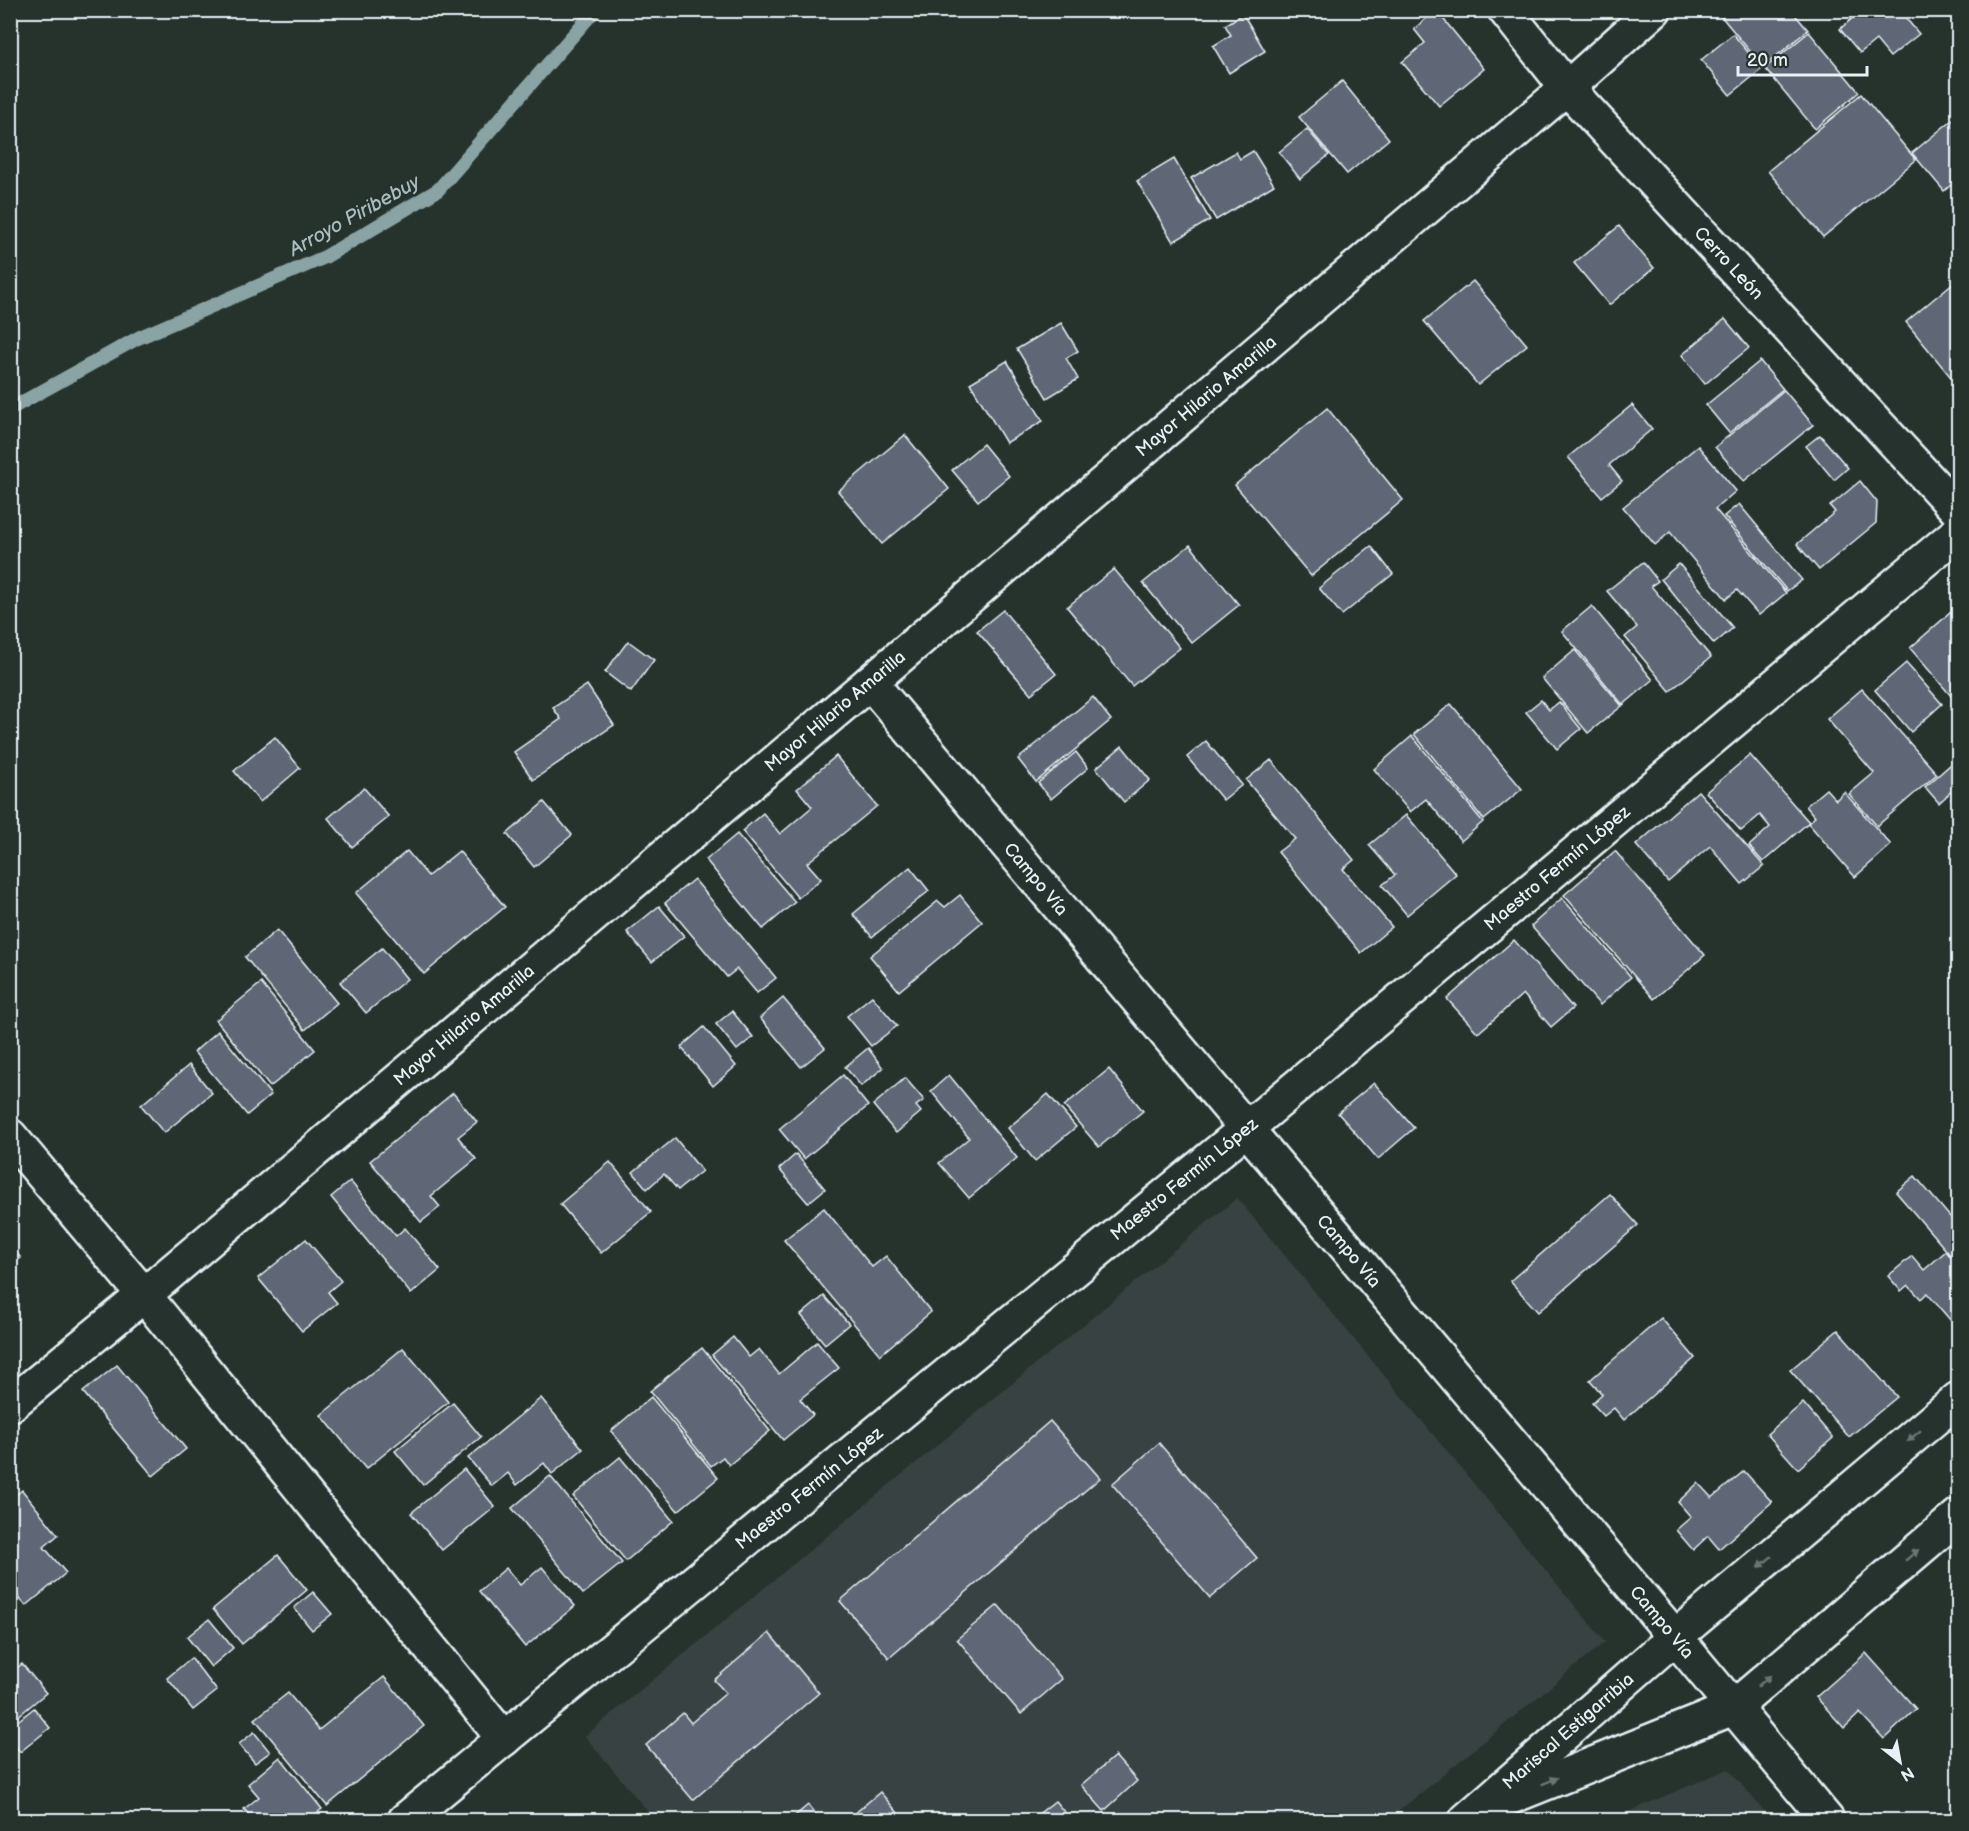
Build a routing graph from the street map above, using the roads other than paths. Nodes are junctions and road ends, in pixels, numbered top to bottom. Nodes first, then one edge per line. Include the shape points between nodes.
1 (1505, 10) edge
2 (1654, 10) edge
3 (1567, 88) junction
4 (1959, 511) edge
5 (1959, 532) edge
6 (870, 682) junction
7 (1246, 1129) junction
8 (10, 1136) edge
9 (144, 1295) junction
10 (1959, 1399) edge
11 (10, 1405) edge
12 (1959, 1516) edge
13 (1675, 1637) junction
14 (1733, 1708) junction
15 (504, 1739) junction
16 (1471, 1816) edge
17 (405, 1821) edge
18 (1827, 1821) edge

1 - 3 street, Cerro León
2 - 3 street, Mayor Hilario Amarilla
3 - 4 street, Cerro León
3 - 6 street, Mayor Hilario Amarilla
5 - 7 street, Maestro Fermín López
6 - 7 street, Campo Vía
6 - 9 street, Mayor Hilario Amarilla
7 - 13 street, Campo Vía
7 - 15 street, Maestro Fermín López
8 - 9 street
9 - 11 street, Mayor Hilario Amarilla
9 - 15 street
10 -> 13 street, Mariscal Estigarribia
14 -> 12 street, Mariscal Estigarribia
13 - 14 street, Campo Vía
13 - 16 street, Mariscal Estigarribia
16 -> 14 street, Mariscal Estigarribia
14 - 18 street, Campo Vía
15 - 17 street, Maestro Fermín López

